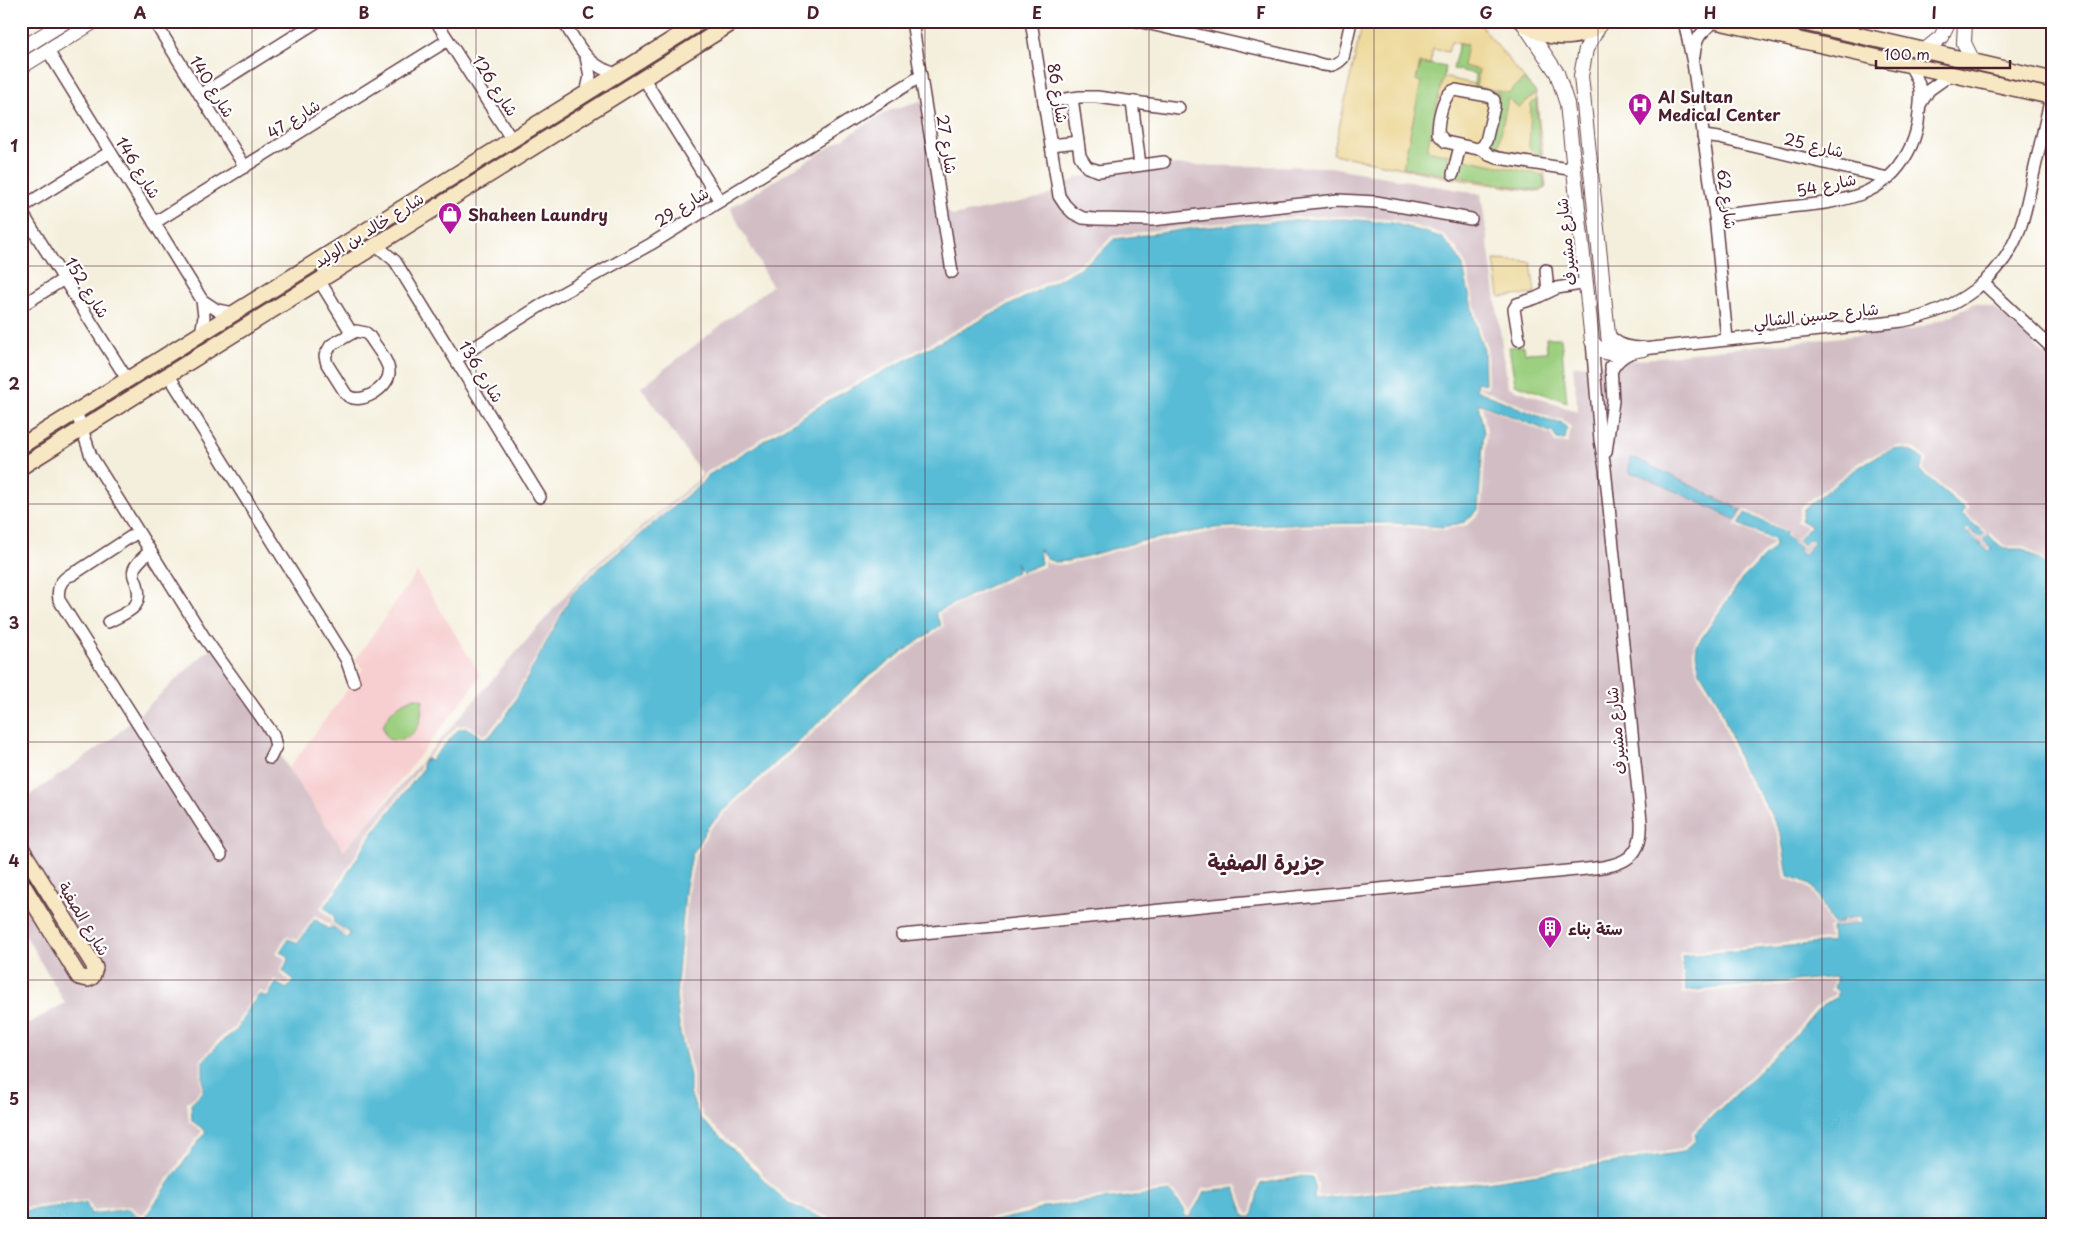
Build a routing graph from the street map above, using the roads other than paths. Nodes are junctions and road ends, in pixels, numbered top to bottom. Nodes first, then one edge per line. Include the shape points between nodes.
1 (66, 21) edge
2 (95, 21) edge
3 (154, 21) edge
4 (318, 21) edge
5 (436, 21) edge
6 (563, 21) edge
7 (702, 21) edge
8 (735, 21) edge
9 (912, 21) edge
10 (1031, 21) edge
11 (1137, 21) edge
12 (1351, 21) edge
13 (1684, 21) edge
14 (1715, 21) edge
15 (1796, 21) edge
16 (1949, 21) edge
17 (1965, 21) edge
18 (1523, 23) edge
19 (1601, 23) edge
20 (1872, 39) junction
21 (448, 40) junction
22 (21, 49) edge
23 (1926, 50) junction
24 (48, 51) junction
25 (1867, 55) junction
26 (586, 57) junction
27 (1973, 62) junction
28 (1693, 63) junction
29 (1910, 66) junction
30 (21, 68) edge
31 (617, 74) junction
32 (1950, 75) junction
33 (921, 76) junction
34 (2051, 78) edge
35 (644, 79) junction
36 (586, 94) junction
37 (200, 95) junction
38 (2052, 97) edge
39 (1072, 98) junction
40 (1044, 102) junction
41 (1132, 102) junction
42 (1920, 104) junction
43 (1179, 108) dead end
44 (1703, 136) junction
45 (512, 140) junction
46 (1078, 142) junction
47 (1051, 145) junction
48 (1460, 146) junction
49 (1481, 148) junction
50 (110, 152) junction
51 (1164, 162) dead end
52 (1140, 165) junction
53 (245, 167) junction
54 (1575, 170) junction
55 (1453, 174) dead end
56 (1888, 178) junction
57 (424, 194) junction
58 (720, 200) junction
59 (404, 207) junction
60 (21, 208) edge
61 (433, 209) junction
62 (21, 212) edge
63 (1715, 216) junction
64 (1471, 219) dead end
65 (412, 222) junction
66 (154, 223) junction
67 (390, 236) junction
68 (376, 244) junction
69 (395, 261) junction
70 (1546, 270) dead end
71 (952, 272) dead end
72 (64, 280) junction
73 (319, 280) junction
74 (1587, 283) junction
75 (1983, 283) junction
76 (1548, 292) junction
77 (202, 300) junction
78 (21, 306) edge
79 (234, 313) junction
80 (351, 332) junction
81 (1608, 332) junction
82 (202, 333) junction
83 (1727, 339) junction
84 (1519, 340) dead end
85 (1592, 341) junction
86 (1643, 349) junction
87 (2053, 349) edge
88 (1610, 353) junction
89 (456, 359) junction
90 (1611, 372) junction
91 (168, 374) junction
92 (128, 379) junction
93 (76, 411) junction
94 (83, 429) junction
95 (21, 446) edge
96 (21, 467) edge
97 (1605, 468) junction
98 (540, 497) dead end
99 (138, 532) junction
100 (150, 551) junction
101 (108, 622) dead end
102 (346, 659) junction
103 (362, 671) dead end
104 (354, 682) dead end
105 (270, 758) dead end
106 (21, 848) edge
107 (221, 854) dead end
108 (21, 882) edge
109 (902, 935) dead end

1 - 22 street
2 - 24 street
3 - 37 street, شارع 140
4 - 37 street
5 - 21 street, شارع 126
6 - 26 street
7 - 31 main road, شارع خالد بن الوليد
8 - 35 main road, شارع خالد بن الوليد
9 - 33 street, شارع 27
10 - 40 street, شارع 86
11 - 12 street via 1333,66 1343,58
13 - 28 street, شارع 62
14 - 25 main road
14 - 28 street, شارع 62 via 1698,36
15 - 20 main road
16 - 23 street via 1941,37
17 - 27 street via 1964,43
18 - 19 main road via 1544,34 1567,37
18 - 54 street, شارع مشيرف via 1549,59 1563,88
19 - 81 street, شارع مشيرف via 1586,49 1581,76
20 - 23 main road
20 - 25 main road
21 - 45 street, شارع 126
21 - 53 street, شارع 47
23 - 27 main road
24 - 30 street
24 - 50 street, شارع 146
25 - 29 main road
26 - 31 street via 599,68
26 - 36 street via 590,76
27 - 34 main road
28 - 44 street, شارع 62
29 - 32 main road
29 - 42 street, شارع 54 via 1919,81
31 - 36 main road, شارع خالد بن الوليد
32 - 38 main road
32 - 42 street via 1930,90
33 - 58 street, شارع 29
33 - 71 street, شارع 27
35 - 58 street
35 - 61 main road, شارع خالد بن الوليد
36 - 45 main road, شارع خالد بن الوليد
37 - 53 street, شارع 140
38 - 75 street, شارع حسين الشالي via 2019,229 2001,263
39 - 40 street
39 - 41 street via 1097,97
39 - 46 street
40 - 47 street, شارع 86
41 - 43 street
41 - 52 street
42 - 56 street, شارع 54 via 1917,131 1910,148
44 - 56 street, شارع 25
44 - 63 street, شارع 62
45 - 57 main road, شارع خالد بن الوليد
46 - 47 street
46 - 52 street via 1082,160 1092,170
47 - 64 street, شارع 86 via 1060,196 1073,213 1084,218 1152,220 1338,200 1376,202
48 - 49 street
48 - 49 street via 1442,141 1438,134 1446,98 1455,90 1494,100 1486,141
48 - 55 street
49 - 54 street via 1493,157
50 - 60 street
50 - 66 street, شارع 146
51 - 52 street
53 - 66 street, شارع 47
54 - 74 street, شارع مشيرف
56 - 63 street, شارع 54 via 1860,195 1840,201
57 - 59 main road, شارع خالد بن الوليد
57 - 61 main road via 424,205
58 - 89 street, شارع 29
59 - 65 main road via 412,212
59 - 79 main road, شارع خالد بن الوليد
61 - 65 main road, شارع خالد بن الوليد
62 - 72 street, شارع 152
63 - 83 street, شارع 62
65 - 67 main road, شارع خالد بن الوليد
66 - 77 street, شارع 146
67 - 68 main road, شارع خالد بن الوليد
67 - 69 street, شارع 136
68 - 69 street, شارع 136
68 - 73 main road, شارع خالد بن الوليد
69 - 89 street, شارع 136
70 - 76 street
72 - 78 street
72 - 92 street, شارع 152
73 - 80 street
73 - 91 main road, شارع خالد بن الوليد
74 - 76 street
74 - 85 street, شارع مشيرف
75 - 83 street, شارع حسين الشالي via 1948,308 1918,318
75 - 87 street
76 - 84 street via 1515,306
77 - 79 street via 217,310
77 - 82 street, شارع 146
79 - 82 main road, شارع خالد بن الوليد
80 - 80 street via 328,348 325,360 349,398 357,400 383,386 390,374 370,337 361,331
81 - 86 street, شارع حسين الشالي via 1622,345
81 - 88 street, شارع مشيرف
82 - 92 main road, شارع خالد بن الوليد
83 - 86 street, شارع حسين الشالي
85 - 88 street via 1599,350
85 - 97 street, شارع مشيرف
86 - 88 street
86 - 90 street, شارع حسين الشالي via 1623,356
88 - 90 street, شارع مشيرف
89 - 98 street, شارع 136
90 - 97 street, شارع مشيرف via 1613,401
91 - 94 main road, شارع خالد بن الوليد
91 - 102 street
92 - 93 main road, شارع خالد بن الوليد
93 - 94 street
93 - 95 main road, شارع خالد بن الوليد
94 - 96 main road, شارع خالد بن الوليد
94 - 99 street via 91,456
97 - 109 street, شارع مشيرف via 1642,834 1638,847 1620,864
99 - 100 street
99 - 107 street via 64,578 59,588 59,600
100 - 101 street via 133,573 139,602
100 - 105 street via 204,638 273,734 276,746
102 - 103 street
102 - 104 street
106 - 108 main road, شارع الصفية via 93,964 95,973 92,977 79,977

